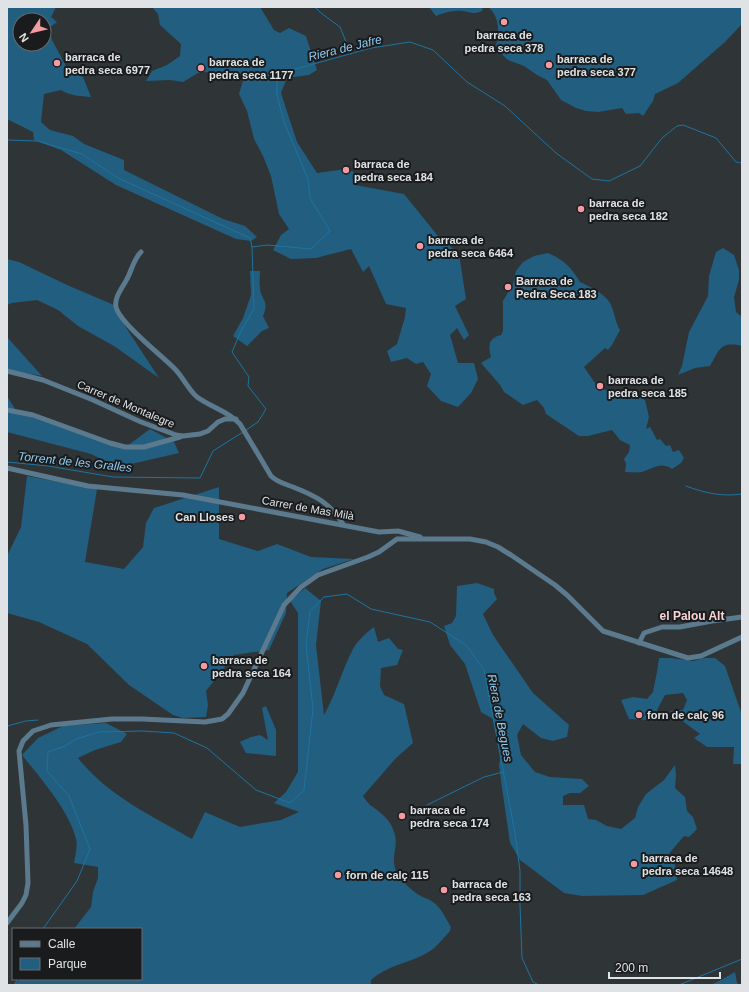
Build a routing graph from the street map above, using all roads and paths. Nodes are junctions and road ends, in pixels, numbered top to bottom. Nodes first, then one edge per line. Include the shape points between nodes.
1 (141, 252) dead end
2 (7, 371) edge
3 (7, 410) edge
4 (236, 419) junction
5 (183, 436) junction
6 (7, 468) edge
7 (343, 524) junction
8 (429, 539) junction
9 (742, 617) edge
10 (742, 637) edge
11 (639, 643) junction
12 (7, 923) edge

1 - 4 street via 134,260 116,302 116,308 139,337 176,369 195,395
2 - 5 street, Carrer de Montalegre via 43,380 141,422
3 - 5 street via 33,415 124,447 144,447
4 - 5 street, Carrer de Montalegre via 226,419 204,433
4 - 7 street via 277,482 324,501
6 - 7 street, Carrer de Mas Milà via 88,486 183,495
7 - 8 street, Carrer de Mas Milà via 379,532 398,531
8 - 11 street via 475,540 498,547 562,591 602,630
8 - 12 street via 396,539 374,554 318,575 301,587 281,610 243,693 222,719 211,722 112,719 51,725 32,731 23,741 19,751 28,883 22,903
9 - 11 street via 680,627 662,627 644,633
10 - 11 street via 692,658

